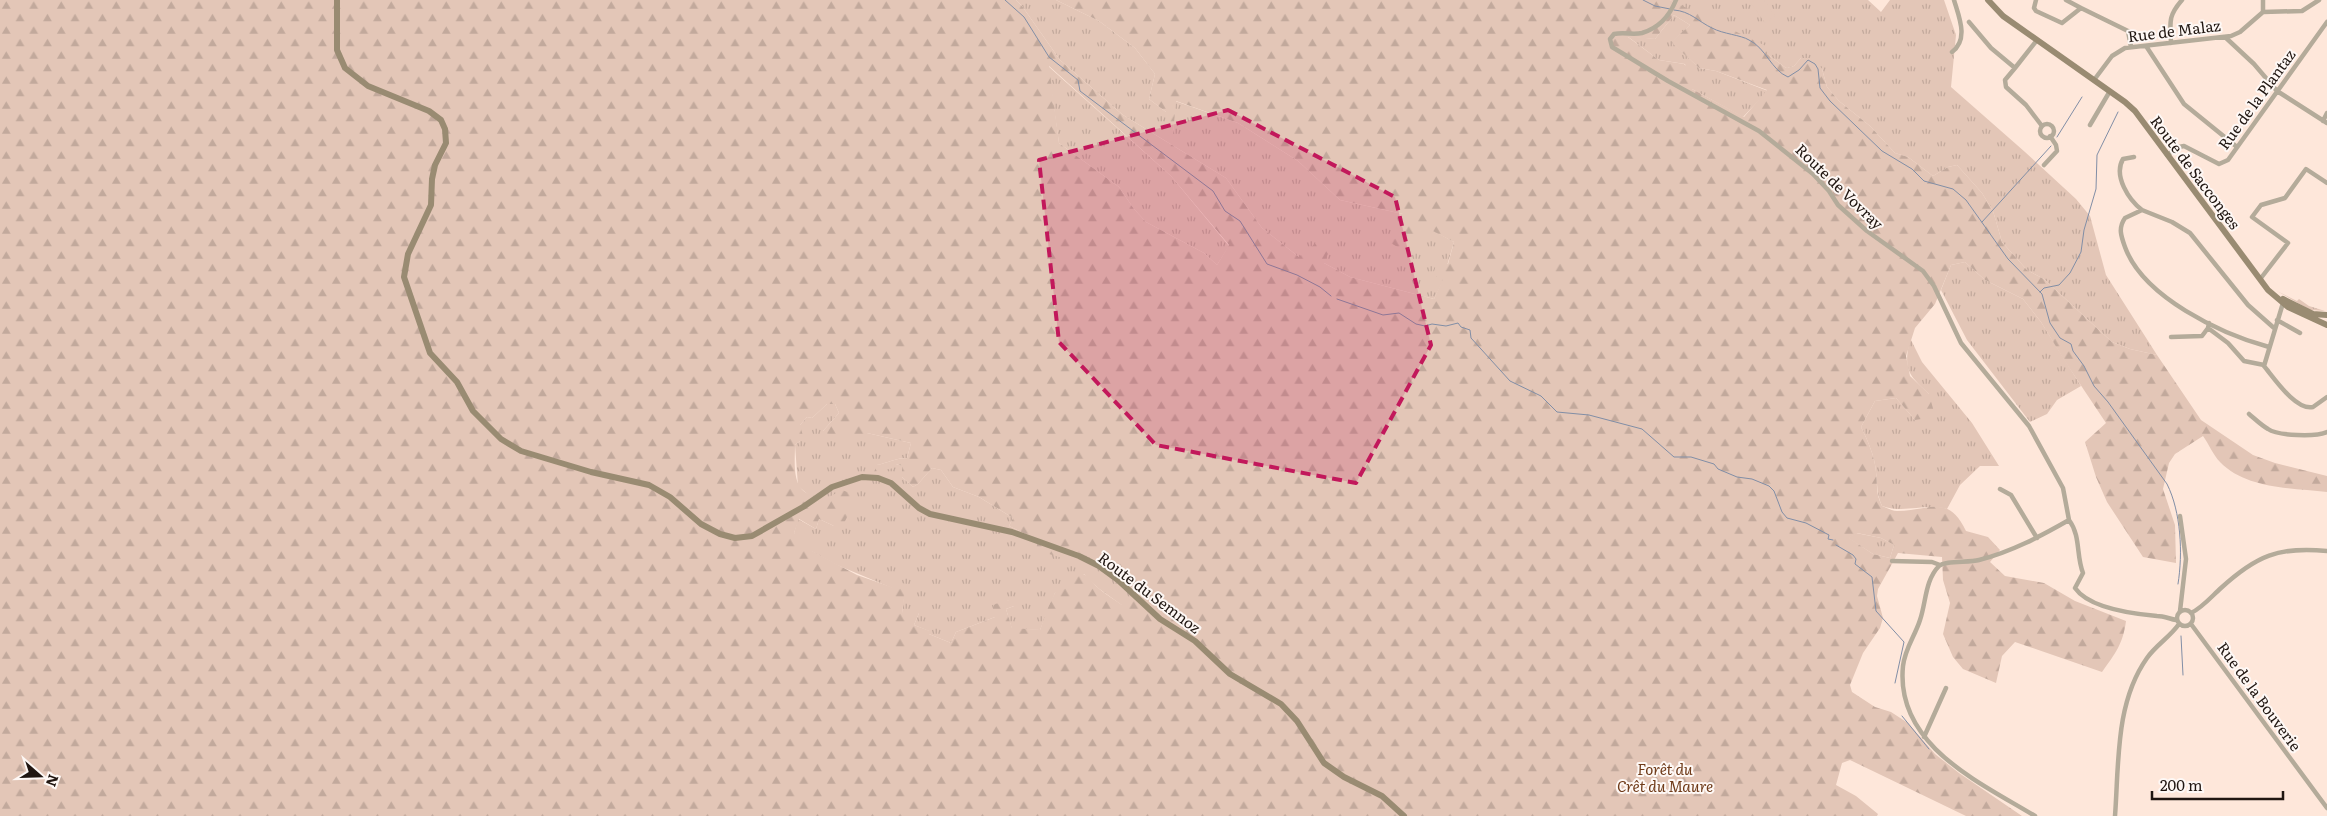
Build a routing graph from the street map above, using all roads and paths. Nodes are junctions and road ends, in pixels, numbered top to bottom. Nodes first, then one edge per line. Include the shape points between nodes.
1 (337, 0) edge
2 (1676, 0) edge
3 (1954, 0) edge
4 (1988, 0) edge
5 (2036, 0) edge
6 (2066, 0) edge
7 (2182, 0) edge
8 (2263, 0) edge
9 (2319, 0) edge
10 (2081, 8) junction
11 (2263, 12) junction
12 (1968, 22) dead end
13 (2327, 22) edge
14 (2226, 37) junction
15 (2037, 40) junction
16 (2171, 43) junction
17 (2146, 46) junction
18 (2131, 47) junction
19 (1952, 52) dead end
20 (2015, 68) junction
21 (2094, 80) junction
22 (2110, 91) junction
23 (2277, 92) junction
24 (2327, 113) edge
25 (2325, 122) edge
26 (2090, 125) dead end
27 (2042, 126) junction
28 (2050, 136) junction
29 (2237, 147) junction
30 (2167, 155) junction
31 (2134, 158) dead end
32 (2044, 165) dead end
33 (2327, 183) edge
34 (2142, 210) junction
35 (2259, 276) junction
36 (2285, 301) junction
37 (2327, 315) edge
38 (2277, 320) junction
39 (2208, 325) junction
40 (2327, 325) edge
41 (2274, 328) junction
42 (2300, 333) dead end
43 (2171, 337) dead end
44 (2269, 347) junction
45 (2264, 365) junction
46 (2325, 399) edge
47 (2327, 406) edge
48 (2249, 414) dead end
49 (2327, 432) edge
50 (2000, 489) dead end
51 (2180, 516) dead end
52 (2069, 520) junction
53 (2037, 538) junction
54 (2327, 551) edge
55 (1892, 561) dead end
56 (1940, 565) junction
57 (2180, 612) junction
58 (2191, 614) junction
59 (2178, 622) junction
60 (2190, 624) junction
61 (1946, 688) dead end
62 (1924, 737) junction
63 (2327, 808) edge
64 (1404, 816) edge
65 (2035, 816) edge
66 (2115, 816) edge

1 - 64 main road, Route du Semnoz via 337,50 345,68 368,86 429,111 441,120 445,129 446,143 432,179 431,205 408,254 404,277 426,346 456,382 473,411 501,439 516,449 599,475 649,485 670,497 701,524 728,536 742,538 758,533 832,487 853,479 871,477 891,483 930,514 1012,532 1079,556 1118,580 1160,619 1195,641 1230,674 1282,704 1324,763 1344,777 1375,791
2 - 52 street, Route de Vovray via 1672,11 1653,28 1642,33 1614,34 1610,39 1612,47 1750,125 1779,145 1818,180 1846,213 1923,271 1934,286 1961,343 2029,426 2063,488
3 - 19 street via 1962,30 1958,46
4 - 15 main road, Route de Sacconges via 2003,16
5 - 10 street via 2036,11 2059,23
6 - 10 street
7 - 16 street via 2172,12
8 - 11 street
9 - 11 street via 2302,12
10 - 18 street via 2128,31
11 - 14 street, Rue de Malaz via 2240,32
12 - 20 street
13 - 23 street, Rue de la Plantaz
14 - 16 street, Rue de Malaz
14 - 23 street
15 - 20 street
15 - 21 main road, Route de Sacconges
16 - 17 street, Rue de Malaz
17 - 18 street, Rue de Malaz
17 - 29 street via 2184,104
18 - 21 street, Rue de Malaz via 2116,52
20 - 27 street via 2005,80 2006,87
21 - 22 main road, Route de Sacconges
22 - 26 street
22 - 30 main road, Route de Sacconges via 2135,112
23 - 25 street
23 - 29 street, Rue de la Plantaz
24 - 25 street
27 - 28 street via 2042,135
27 - 28 street via 2048,124 2053,128
28 - 32 street via 2057,151
29 - 30 street, Rue de la Plantaz via 2222,164 2184,146
30 - 35 main road, Route de Sacconges
31 - 34 street via 2122,159 2121,178 2129,197
33 - 35 street via 2306,169 2285,198 2261,205 2252,217 2288,243
34 - 39 street via 2125,218 2120,230 2134,266 2157,292
34 - 41 street via 2172,222 2190,234 2248,305
35 - 36 main road, Route de Sacconges via 2268,290
36 - 37 main road, Route de Sacconges via 2313,314
36 - 38 street
36 - 40 main road, Route de Sacconges via 2304,315
38 - 41 street
38 - 42 street
39 - 43 street via 2202,336
39 - 44 street
39 - 45 street via 2244,361
41 - 44 street
44 - 45 street
45 - 46 street via 2291,398 2303,406 2310,408
46 - 47 street
48 - 49 street via 2268,429 2280,433
50 - 53 street via 2011,495
51 - 57 street via 2186,559
52 - 53 street
52 - 59 street via 2077,538 2078,559 2083,573 2075,588 2083,596 2098,604
53 - 56 street via 1980,560
54 - 58 street via 2289,550 2257,559
55 - 56 street
56 - 62 street via 1930,581 1903,665 1906,700
57 - 58 street via 2185,610
57 - 59 street
58 - 60 street via 2193,620
59 - 60 street via 2184,626
59 - 66 street via 2146,659 2130,694 2122,729
60 - 63 street, Rue de la Bouverie
61 - 62 street
62 - 65 street via 1975,781

